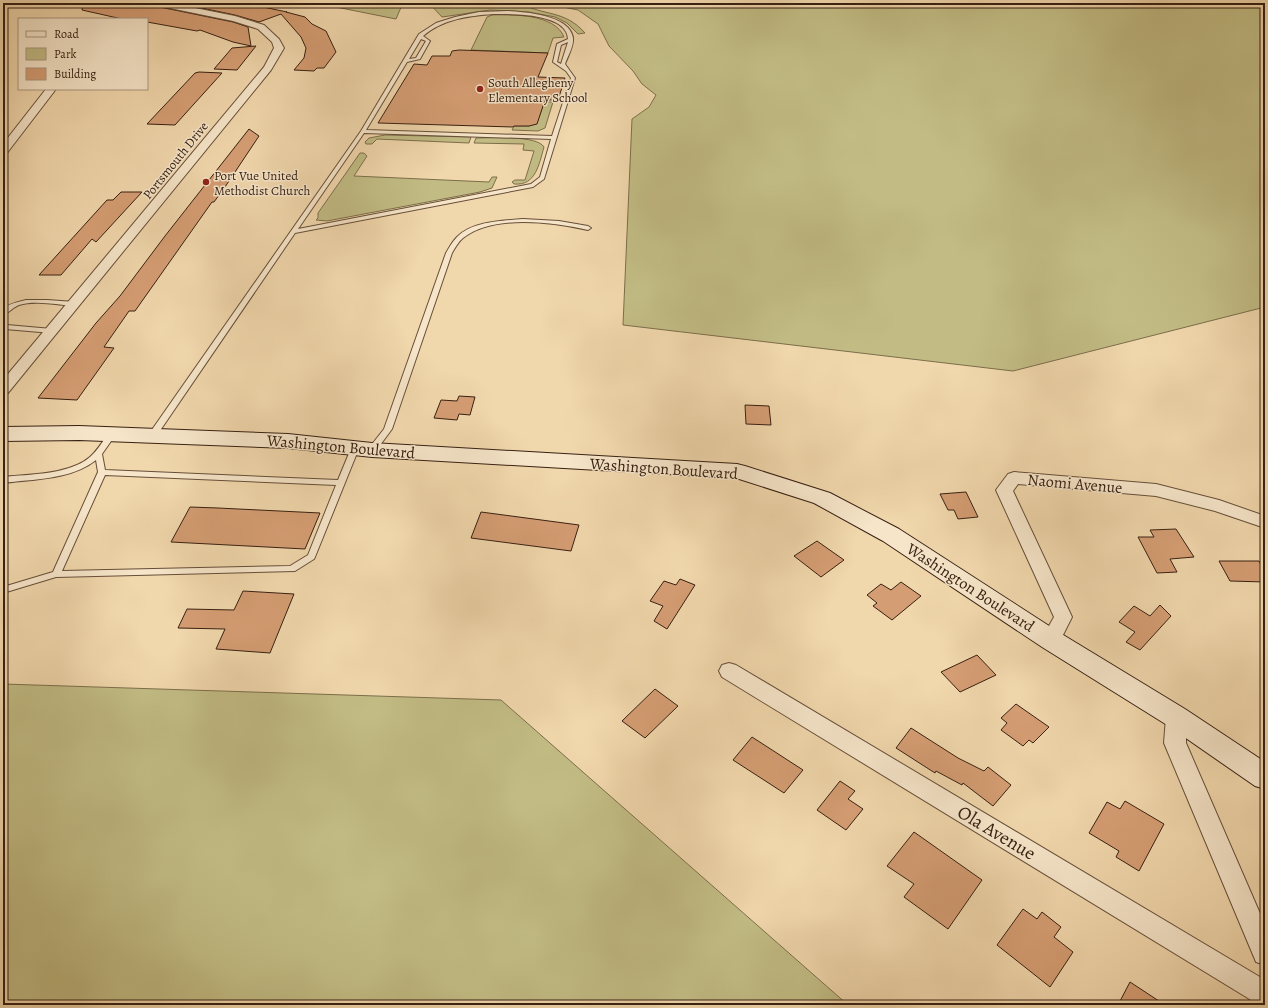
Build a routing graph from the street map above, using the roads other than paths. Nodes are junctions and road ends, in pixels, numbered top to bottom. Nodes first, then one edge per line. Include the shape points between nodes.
1 (158, 3) edge
2 (420, 37) junction
3 (571, 40) junction
4 (406, 61) junction
5 (570, 72) junction
6 (50, 90) edge
7 (363, 131) junction
8 (555, 138) junction
9 (3, 151) edge
10 (588, 228) dead end
11 (293, 232) junction
12 (75, 304) junction
13 (3, 312) edge
14 (3, 325) edge
15 (52, 331) junction
16 (4, 389) edge
17 (3, 434) edge
18 (112, 434) junction
19 (152, 436) junction
20 (364, 449) junction
21 (98, 453) junction
22 (102, 472) junction
23 (3, 480) edge
24 (341, 483) junction
25 (1265, 522) edge
26 (56, 574) junction
27 (3, 590) edge
28 (1051, 640) junction
29 (729, 671) dead end
30 (1176, 718) junction
31 (1265, 777) edge
32 (1265, 953) edge
33 (1265, 994) edge

1 - 12 street, Portsmouth Drive via 261,27 276,41 279,48 268,68
2 - 3 lane via 438,24 457,18 476,14 506,13 553,20 568,31
2 - 4 lane
2 - 4 lane via 428,41 418,58
3 - 5 lane via 563,64
3 - 5 lane via 559,44 555,62
4 - 7 lane
5 - 8 lane via 573,78
6 - 9 street
7 - 8 lane
7 - 11 lane
8 - 11 lane via 542,178 533,185
10 - 20 lane via 572,224 514,221 477,228 457,240 449,253 388,429
11 - 19 lane
12 - 13 lane via 21,302 7,307
12 - 15 street, Portsmouth Drive
14 - 15 lane
15 - 16 street, Portsmouth Drive
17 - 18 street, Washington Boulevard
18 - 19 street, Washington Boulevard
18 - 21 lane
19 - 20 street, Washington Boulevard via 288,441
20 - 24 lane
20 - 28 street, Washington Boulevard via 737,471 822,498 891,535
21 - 22 lane
21 - 23 lane via 85,464 64,472
22 - 24 lane
22 - 26 lane
24 - 26 lane via 312,557 292,570
25 - 28 street, Naomi Avenue via 1219,506 1156,490 1014,478 1004,490 1062,616
26 - 27 lane
28 - 30 street, Washington Boulevard
29 - 33 street, Ola Avenue
30 - 31 street, Washington Boulevard
30 - 32 street via 1175,743

